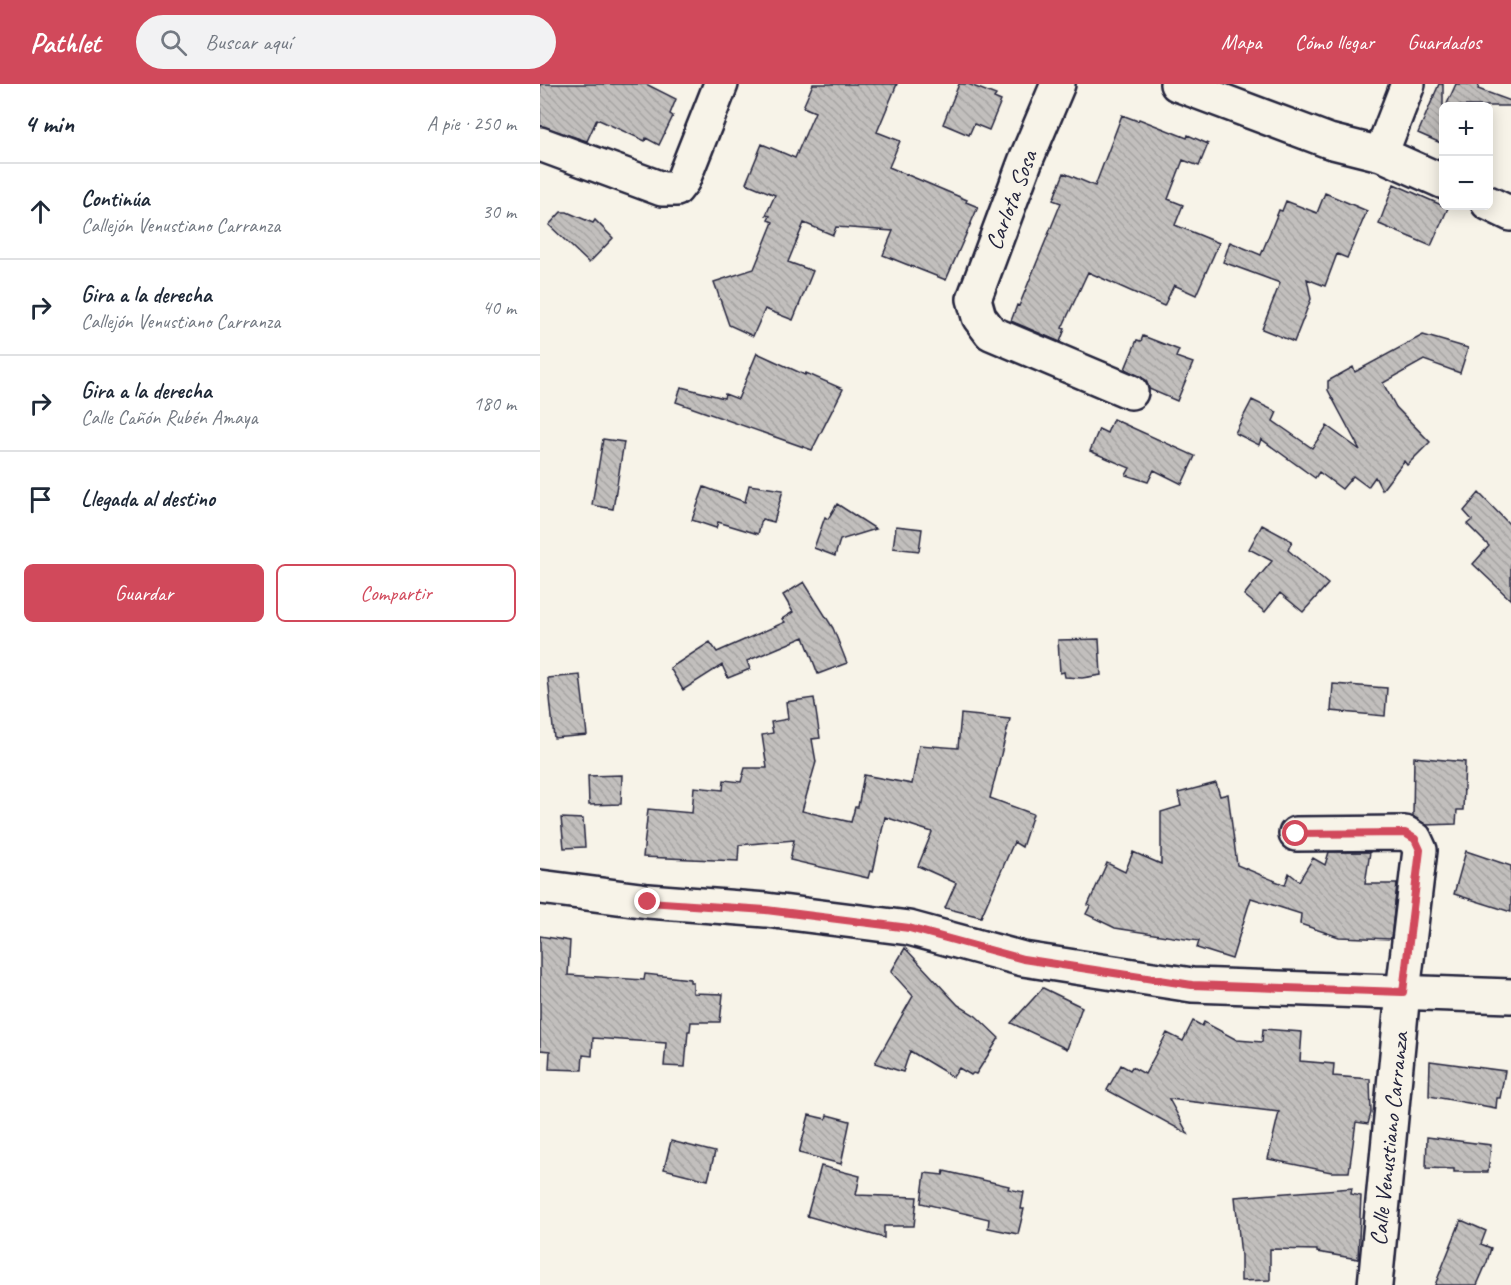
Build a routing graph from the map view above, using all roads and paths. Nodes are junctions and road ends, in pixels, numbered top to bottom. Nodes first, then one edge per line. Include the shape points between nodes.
1 (720, 84) edge
2 (1058, 84) edge
3 (1177, 84) edge
4 (1408, 84) edge
5 (540, 144) edge
6 (1381, 154) junction
7 (1439, 180) edge
8 (1493, 205) edge
9 (1511, 214) edge
10 (1131, 392) dead end
11 (1296, 834) dead end
12 (540, 887) edge
13 (1403, 992) junction
14 (1511, 996) edge
15 (1375, 1285) edge

1 - 5 street via 683,180 675,189 662,189
2 - 10 street, Carlota Sosa via 974,299 979,317 991,333
3 - 6 street via 1329,141
4 - 6 street
6 - 7 street
8 - 9 street
11 - 13 street, Calle Venustiano Carranza via 1405,833 1415,839 1420,850
12 - 13 street via 909,928 1023,959 1192,985
13 - 14 street
13 - 15 street, Calle Venustiano Carranza

